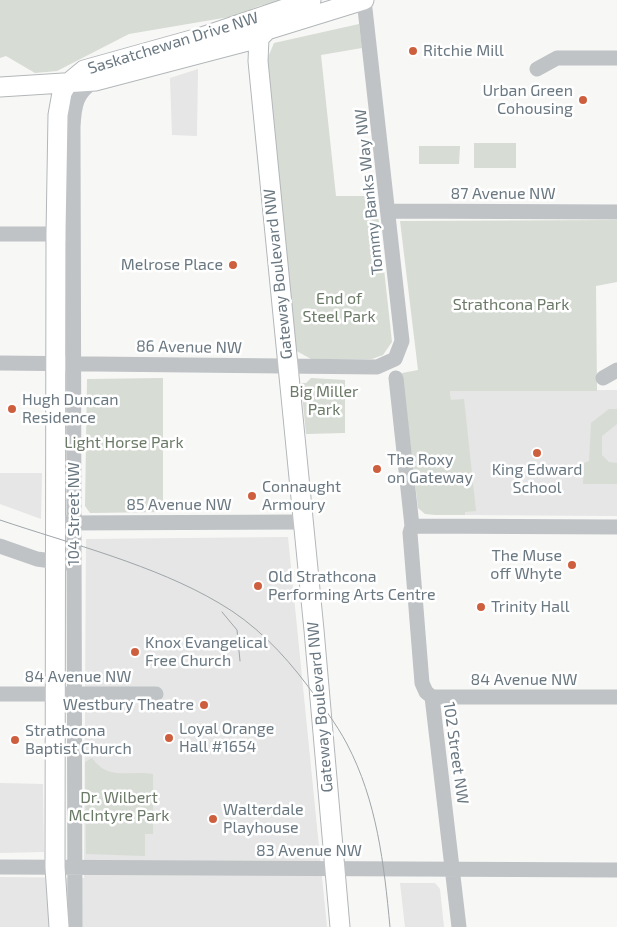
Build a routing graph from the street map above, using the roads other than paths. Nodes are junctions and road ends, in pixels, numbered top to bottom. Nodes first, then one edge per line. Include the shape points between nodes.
1 (312, 0) edge
2 (364, 0) edge
3 (202, 37) junction
4 (259, 38) junction
5 (617, 58) edge
6 (537, 69) dead end
7 (95, 81) junction
8 (30, 84) junction
9 (67, 84) junction
10 (0, 87) edge
11 (58, 115) junction
12 (389, 211) junction
13 (617, 212) edge
14 (0, 234) edge
15 (65, 234) junction
16 (65, 363) junction
17 (0, 364) edge
18 (287, 365) junction
19 (377, 367) joint
20 (617, 370) edge
21 (396, 378) dead end
22 (603, 378) dead end
23 (302, 522) junction
24 (65, 523) junction
25 (412, 526) junction
26 (617, 526) edge
27 (0, 546) edge
28 (55, 562) junction
29 (74, 563) junction
30 (0, 694) edge
31 (55, 694) junction
32 (74, 694) junction
33 (156, 694) dead end
34 (432, 697) junction
35 (617, 697) edge
36 (0, 867) edge
37 (55, 867) junction
38 (75, 868) junction
39 (334, 869) junction
40 (453, 870) junction
41 (617, 870) edge
42 (59, 927) edge
43 (76, 927) edge
44 (340, 927) edge
45 (459, 927) edge

1 - 3 main road, Saskatchewan Drive NW
2 - 4 main road, Saskatchewan Drive NW via 267,30
2 - 12 street, Tommy Banks Way NW
3 - 4 main road via 232,35
3 - 9 main road, Saskatchewan Drive NW via 84,70
4 - 7 main road, Saskatchewan Drive NW
4 - 18 main road, Gateway Boulevard NW via 258,61
5 - 6 street via 557,58
7 - 9 main road, Saskatchewan Drive NW
7 - 15 street, 104 Street NW via 79,93 74,109
8 - 9 main road, Saskatchewan Drive NW
8 - 10 main road, Saskatchewan Drive NW
8 - 11 main road via 45,94
9 - 11 main road, 104 Street NW
11 - 15 main road, 104 Street NW
12 - 13 street, 87 Avenue NW
12 - 19 street, Tommy Banks Way NW via 402,342 394,360
14 - 15 street
15 - 16 main road, 104 Street NW
16 - 17 street, 86 Avenue NW
16 - 18 street, 86 Avenue NW
16 - 24 main road, 104 Street NW
18 - 19 street, 86 Avenue NW
18 - 23 main road, Gateway Boulevard NW
20 - 22 street
21 - 25 street, 102 Street NW
23 - 24 street, 85 Avenue NW
23 - 39 main road, Gateway Boulevard NW
24 - 28 main road, 104 Street NW
24 - 29 street, 104 Street NW
25 - 26 street
25 - 34 street, 102 Street NW via 422,686
27 - 28 street
28 - 29 street
28 - 31 main road, 104 Street NW
29 - 32 street, 104 Street NW
30 - 31 street, 84 Avenue NW
31 - 32 street, 84 Avenue NW
31 - 37 main road, 104 Street NW
32 - 33 street, 84 Avenue NW
32 - 38 street, 104 Street NW
34 - 35 street, 84 Avenue NW
34 - 40 street, 102 Street NW
36 - 37 street, 83 Avenue NW
37 - 38 street, 83 Avenue NW
37 - 42 main road, 104 Street NW
38 - 39 street, 83 Avenue NW
38 - 43 street, 104 Street NW
39 - 40 street, 83 Avenue NW
39 - 44 main road, Gateway Boulevard NW
40 - 41 street, 83 Avenue NW
40 - 45 street, 102 Street NW

